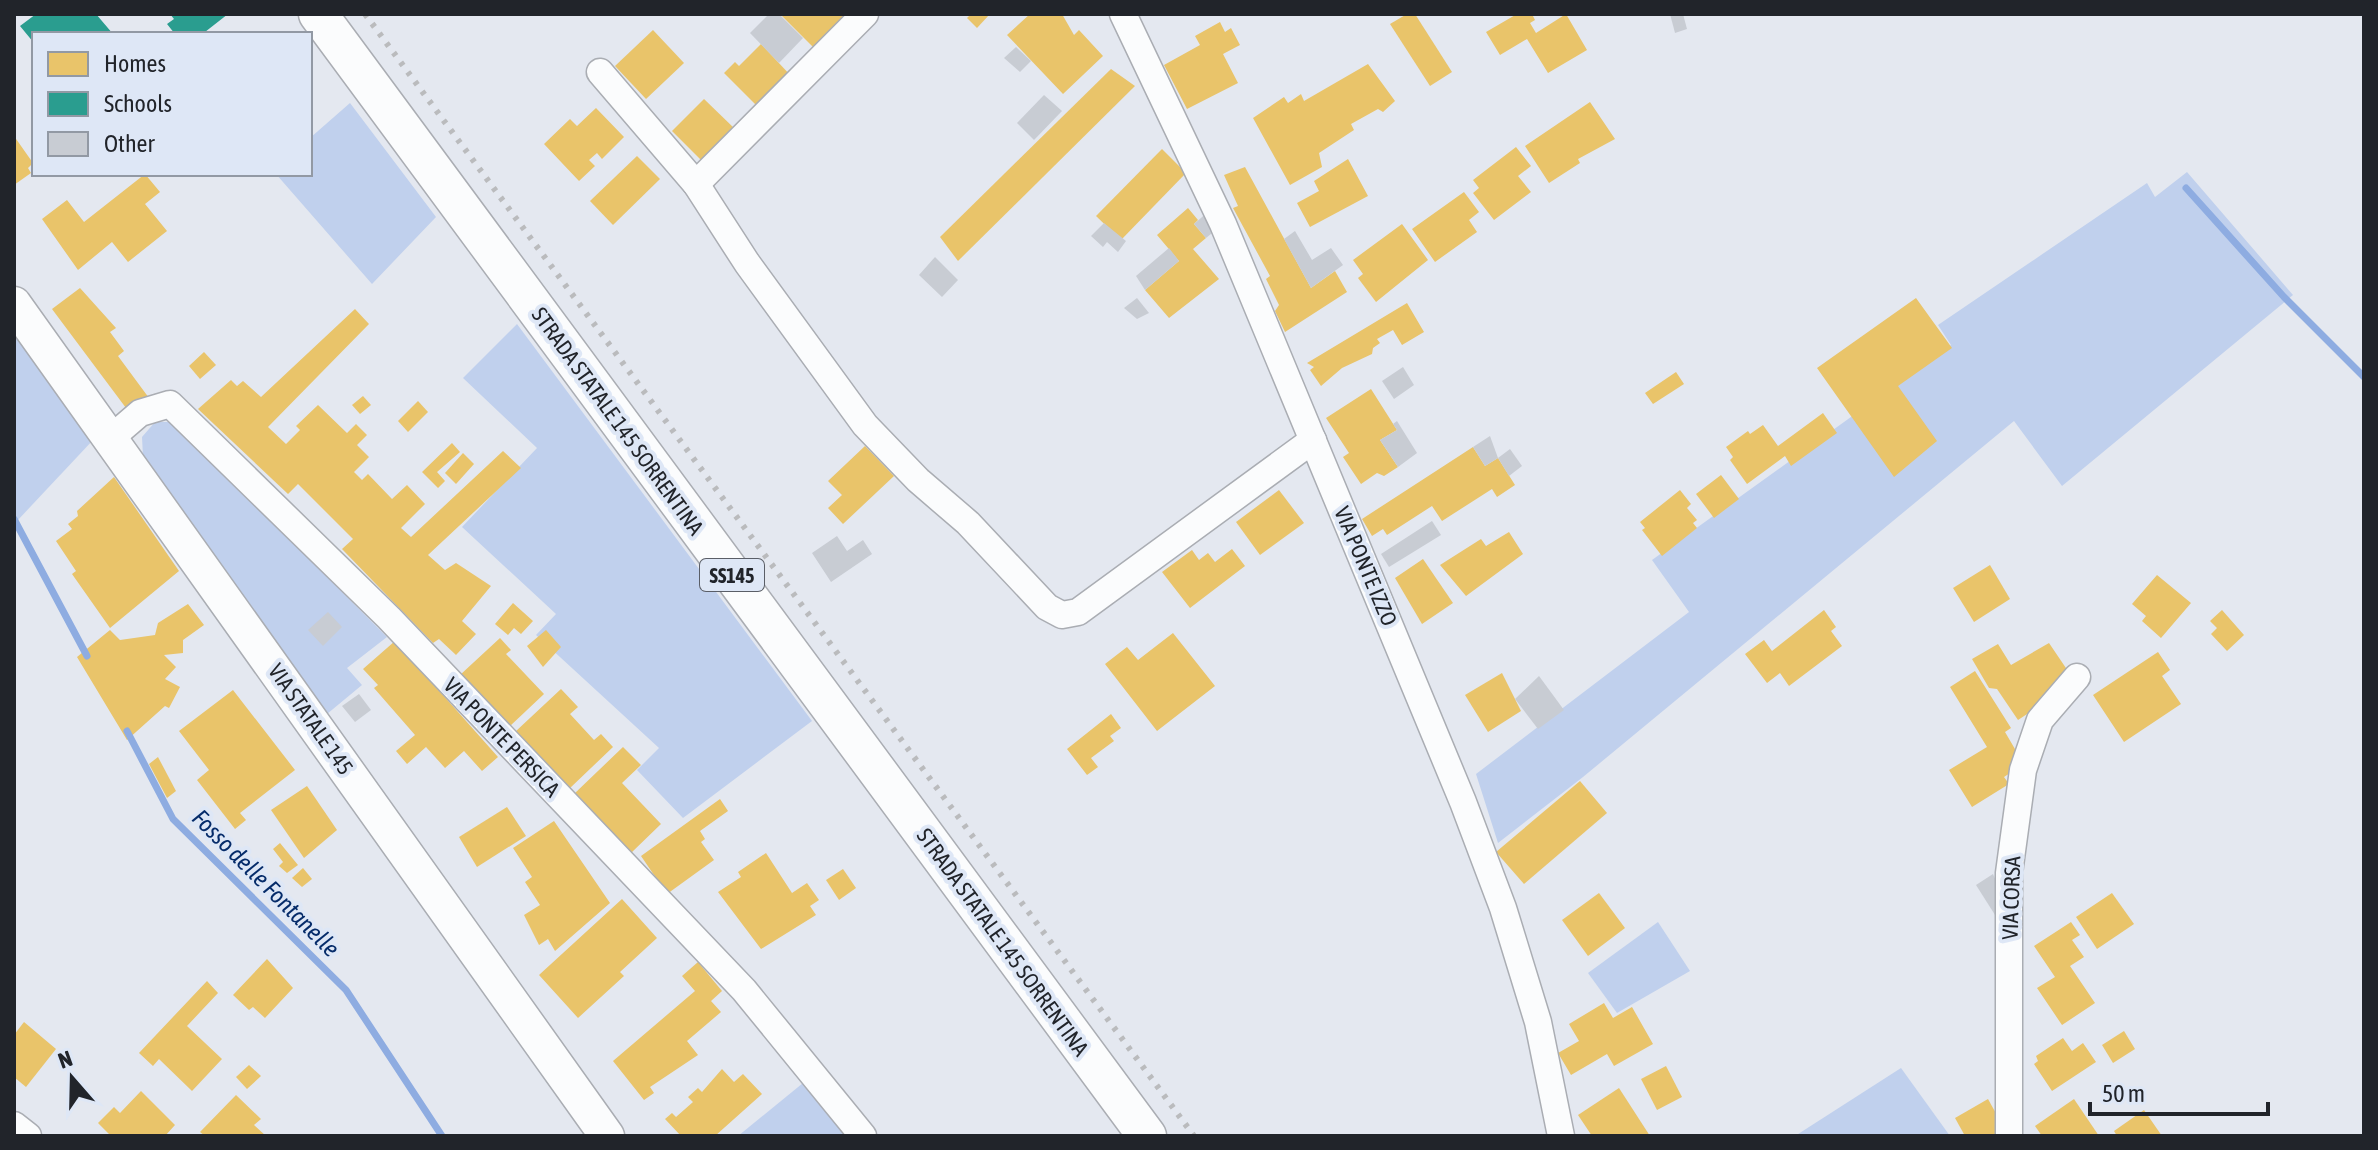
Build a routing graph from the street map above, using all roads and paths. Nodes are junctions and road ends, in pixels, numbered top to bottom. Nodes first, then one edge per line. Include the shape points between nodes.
1 (318, 14) edge
2 (865, 14) edge
3 (1123, 14) edge
4 (600, 72) dead end
5 (696, 184) junction
6 (14, 304) edge
7 (111, 438) junction
8 (1313, 440) junction
9 (2077, 677) dead end
10 (14, 1125) edge
11 (28, 1136) edge
12 (607, 1136) edge
13 (863, 1136) edge
14 (1147, 1136) edge
15 (1561, 1136) edge
16 (2009, 1136) edge

1 - 14 highway, STRADA STATALE 145 SORRENTINA / SS145
2 - 5 street
3 - 8 street, VIA PONTE IZZO via 1223,224
4 - 5 street
5 - 8 street via 865,425 1047,607 1062,615 1078,612
6 - 7 main road, VIA STATALE 145
7 - 12 main road, VIA STATALE 145
7 - 13 street, VIA PONTE PERSICA via 140,413 170,404 389,618 744,990
8 - 15 street, VIA PONTE IZZO via 1503,908 1538,1022
9 - 16 street, VIA CORSA via 2040,720 2023,770 2009,873
10 - 11 street

